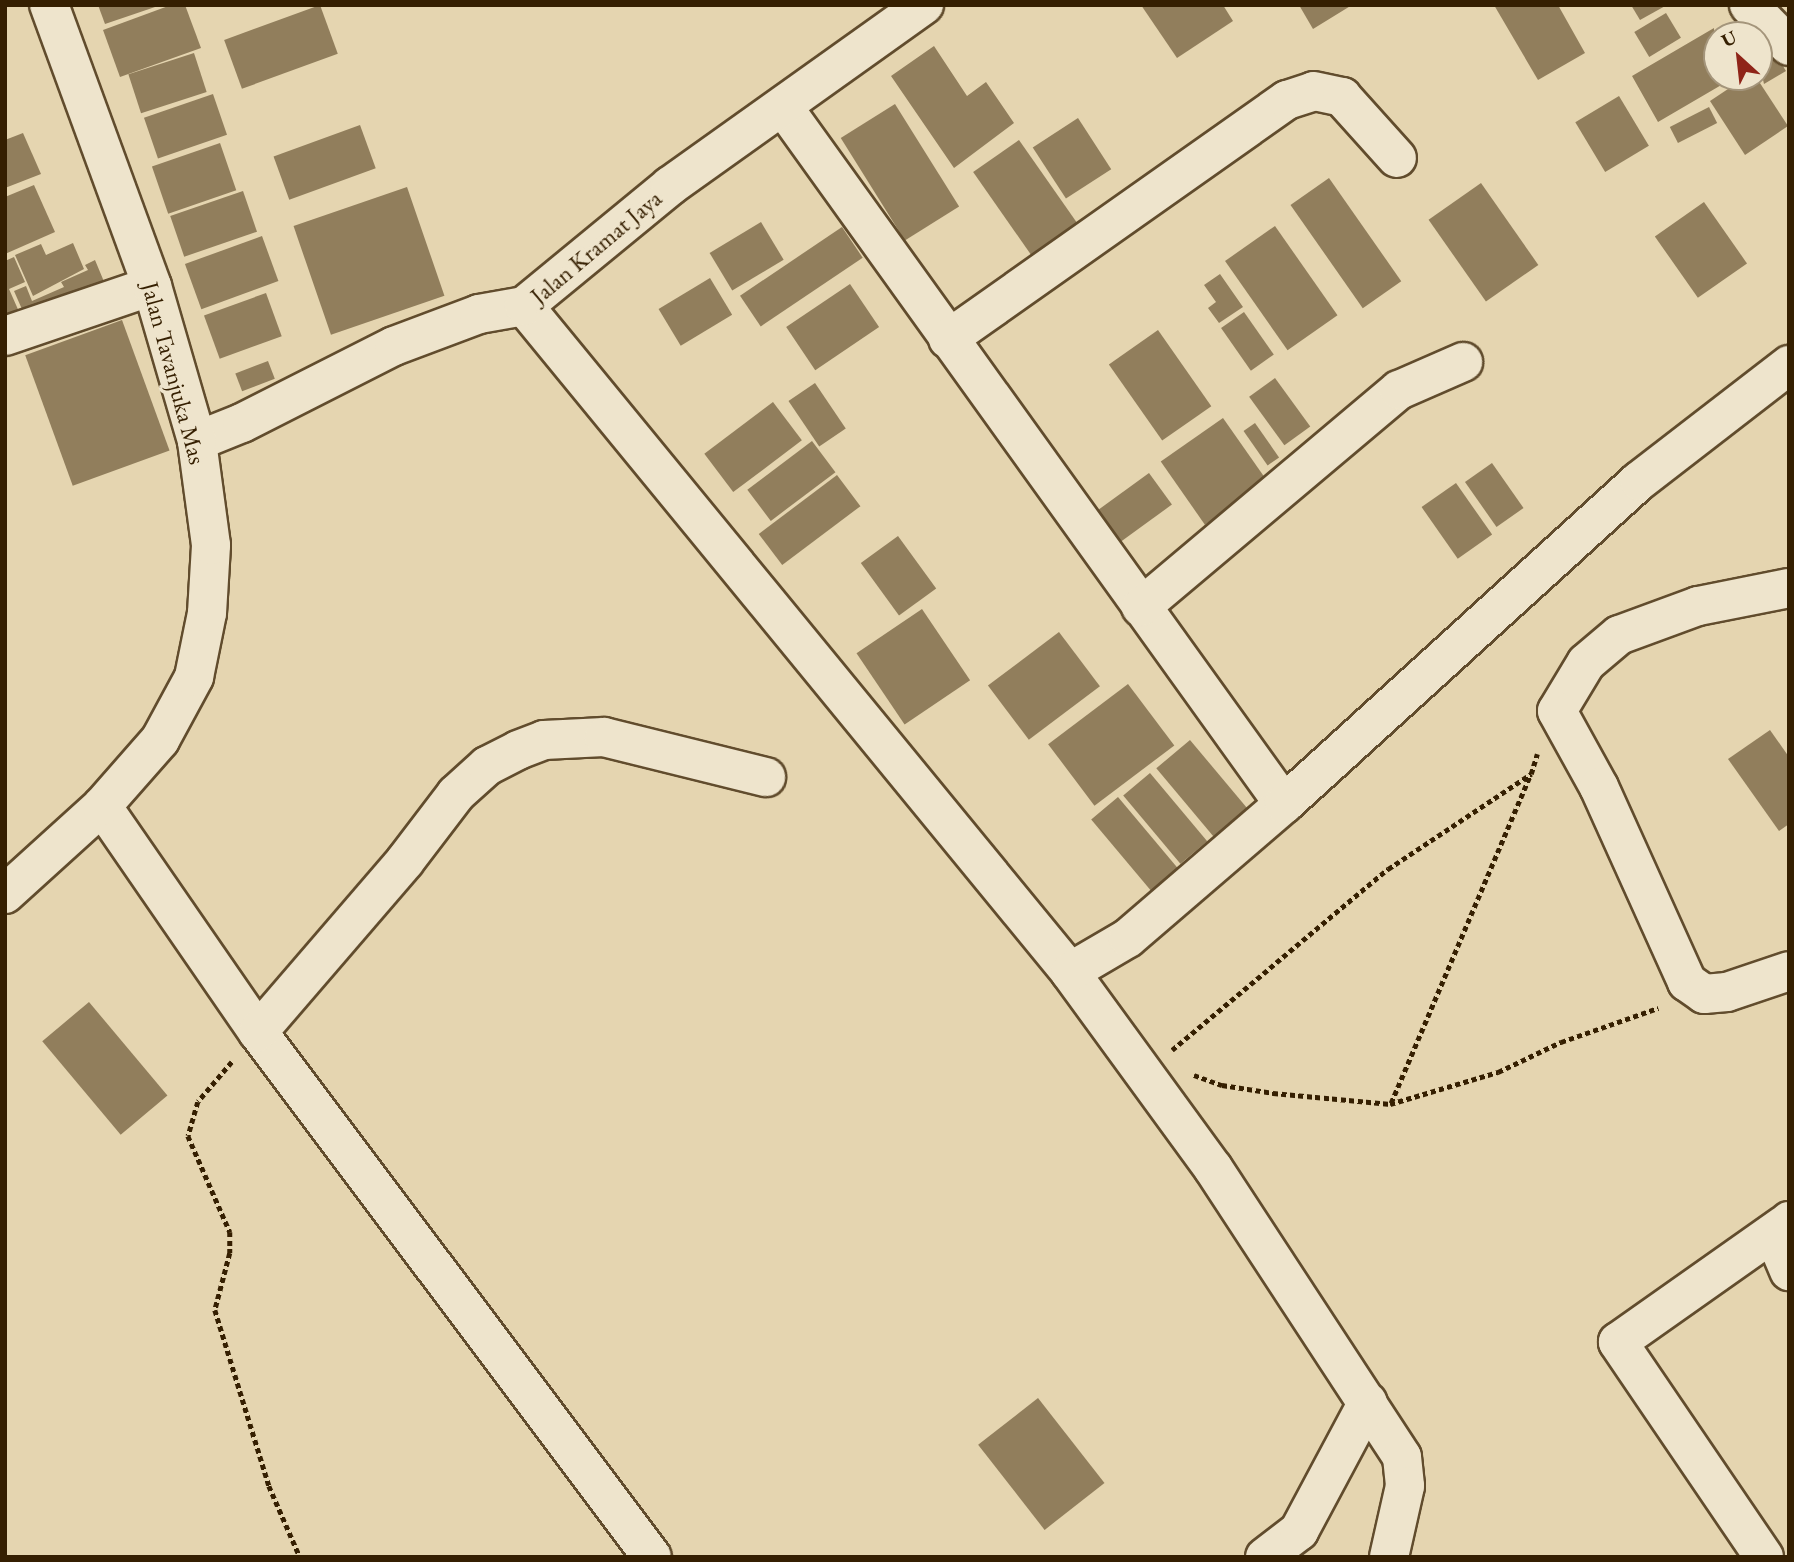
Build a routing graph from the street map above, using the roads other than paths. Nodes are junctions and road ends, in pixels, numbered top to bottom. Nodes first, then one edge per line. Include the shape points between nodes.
1 (49, 5) edge
2 (924, 5) edge
3 (1749, 5) edge
4 (1789, 47) edge
5 (784, 108) junction
6 (1397, 158) dead end
7 (152, 286) junction
8 (524, 306) junction
9 (5, 336) edge
10 (948, 339) junction
11 (1463, 362) dead end
12 (1789, 365) edge
13 (197, 441) junction
14 (1789, 589) edge
15 (1141, 607) junction
16 (766, 777) dead end
17 (1284, 804) junction
18 (102, 806) junction
19 (5, 894) edge
20 (1789, 971) edge
21 (1070, 972) junction
22 (258, 1032) junction
23 (1786, 1223) edge
24 (1789, 1270) edge
25 (1368, 1402) junction
26 (1789, 1543) edge
27 (1308, 1544) edge
28 (652, 1557) edge
29 (1265, 1557) edge
30 (1389, 1557) edge
31 (1766, 1557) edge

1 - 7 street, Jalan Tavanjuka Mas
2 - 5 street, Jalan Kramat Jaya
3 - 4 street
5 - 8 street, Jalan Kramat Jaya via 670,186
5 - 10 street
6 - 10 street via 1342,97 1314,91 1287,100
7 - 9 street
7 - 13 street, Jalan Tavanjuka Mas
8 - 13 street, Jalan Kramat Jaya via 479,314 394,346 242,424
8 - 21 street
10 - 15 street
11 - 15 street via 1399,390
12 - 17 street via 1639,481
13 - 18 street, Jalan Tavanjuka Mas via 211,545 207,613 194,677 160,740
14 - 20 street via 1698,606 1619,635 1586,663 1557,711 1599,787 1687,982 1704,995
15 - 17 street
16 - 22 street via 604,737 544,740 518,750 487,766 456,794 405,861
17 - 21 street via 1128,938
18 - 19 street, Jalan Tavanjuka Mas
18 - 22 street
21 - 25 street via 1145,1061
22 - 28 street
23 - 24 street via 1776,1240
23 - 31 street via 1618,1342
25 - 27 street
25 - 30 street via 1402,1457 1405,1486
26 - 31 street
27 - 29 street

